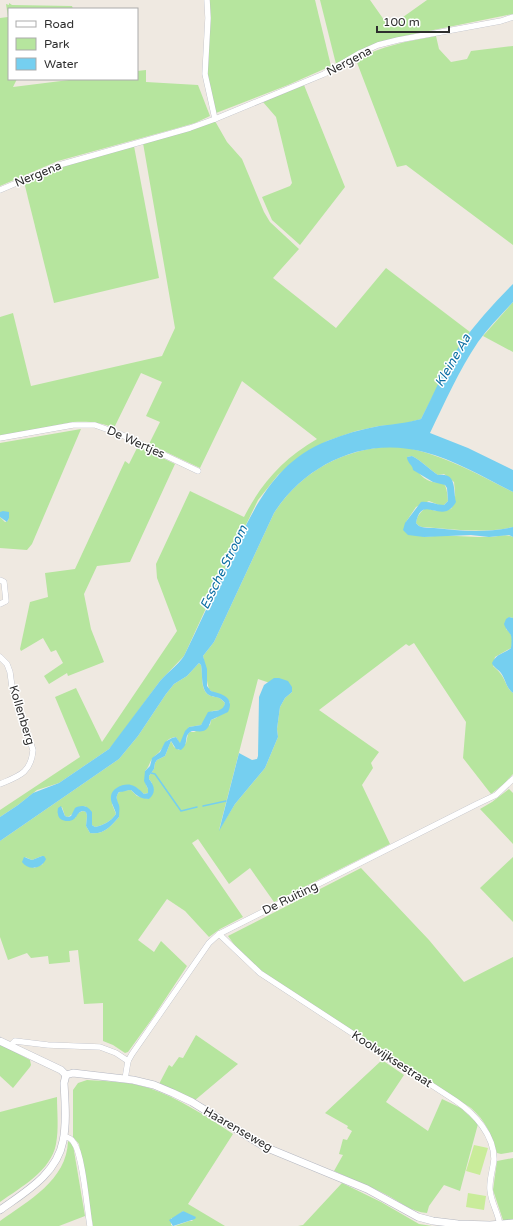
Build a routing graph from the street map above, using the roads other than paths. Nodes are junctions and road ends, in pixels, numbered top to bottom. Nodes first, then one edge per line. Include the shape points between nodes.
1 (207, 0) edge
2 (513, 17) edge
3 (215, 119) junction
4 (0, 190) edge
5 (0, 438) edge
6 (198, 471) dead end
7 (0, 580) edge
8 (0, 604) edge
9 (0, 657) edge
10 (513, 779) edge
11 (0, 784) edge
12 (219, 934) junction
13 (0, 1041) edge
14 (10, 1046) junction
15 (128, 1061) junction
16 (66, 1075) junction
17 (125, 1079) junction
18 (64, 1137) junction
19 (0, 1210) edge
20 (513, 1223) edge
21 (500, 1225) edge
22 (90, 1226) edge

1 - 3 street via 204,68
2 - 3 street, Nergena via 374,47 324,74
3 - 4 street, Nergena via 59,165
5 - 6 street, De Wertjes via 73,425 95,426 116,432
7 - 8 street via 4,582 6,601
9 - 11 street, Kollenberg via 10,672 12,687 33,750 25,772
10 - 12 street, De Ruiting via 496,795
12 - 15 street, De Ruiting via 209,943
12 - 21 street, Koolwijksestraat via 260,973 456,1101 476,1118 484,1128 494,1158 490,1190
13 - 14 street
14 - 15 street via 15,1041 96,1047 106,1049
14 - 16 street via 61,1070
15 - 17 street, De Ruiting
16 - 17 street, Haarenseweg via 73,1073
16 - 18 street
17 - 21 street, Haarenseweg via 154,1085 174,1093 265,1147 367,1189 418,1217 446,1223
18 - 19 street via 60,1154 46,1174
18 - 22 street via 74,1142 77,1148
20 - 21 street, Haarenseweg

